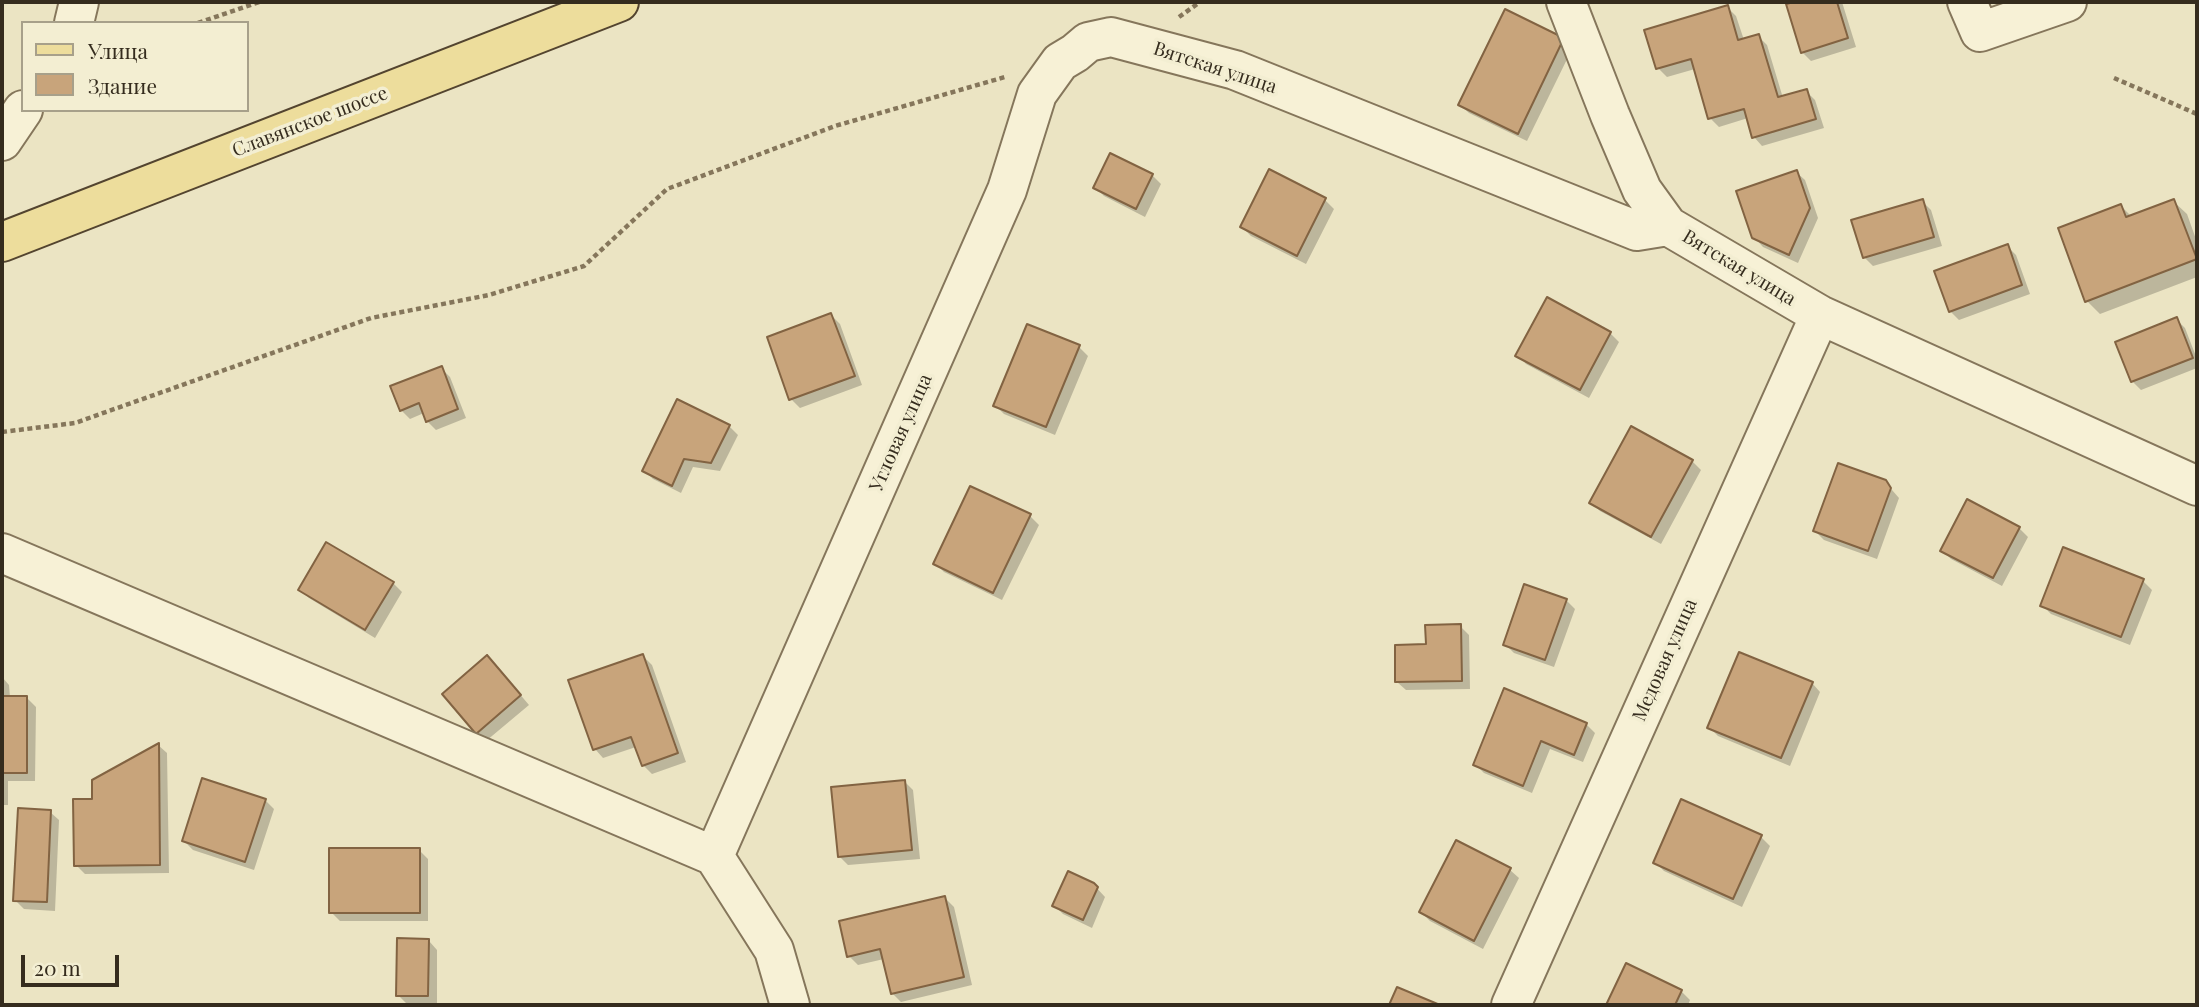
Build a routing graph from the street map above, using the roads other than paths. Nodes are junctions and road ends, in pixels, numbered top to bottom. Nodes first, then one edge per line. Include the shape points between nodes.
1 (79, 2) edge
2 (619, 2) edge
3 (1566, 2) edge
4 (1967, 2) edge
5 (2067, 2) edge
6 (74, 21) edge
7 (1111, 37) joint
8 (22, 112) edge
9 (2, 141) edge
10 (1668, 226) junction
11 (2, 242) edge
12 (1819, 316) junction
13 (2197, 486) edge
14 (2, 553) edge
15 (714, 856) junction
16 (790, 1005) edge
17 (1511, 1005) edge

1 - 6 street
2 - 11 main road, Славянское шоссе
3 - 10 street via 1642,190
4 - 5 street via 1980,32
7 - 10 street, Вятская улица via 1235,70 1637,231
7 - 15 street, Угловая улица via 1088,42 1060,62 1037,94 1007,190
8 - 9 street
10 - 12 street, Вятская улица
12 - 13 street, Вятская улица
12 - 17 street, Медовая улица
14 - 15 street
15 - 16 street via 774,950

